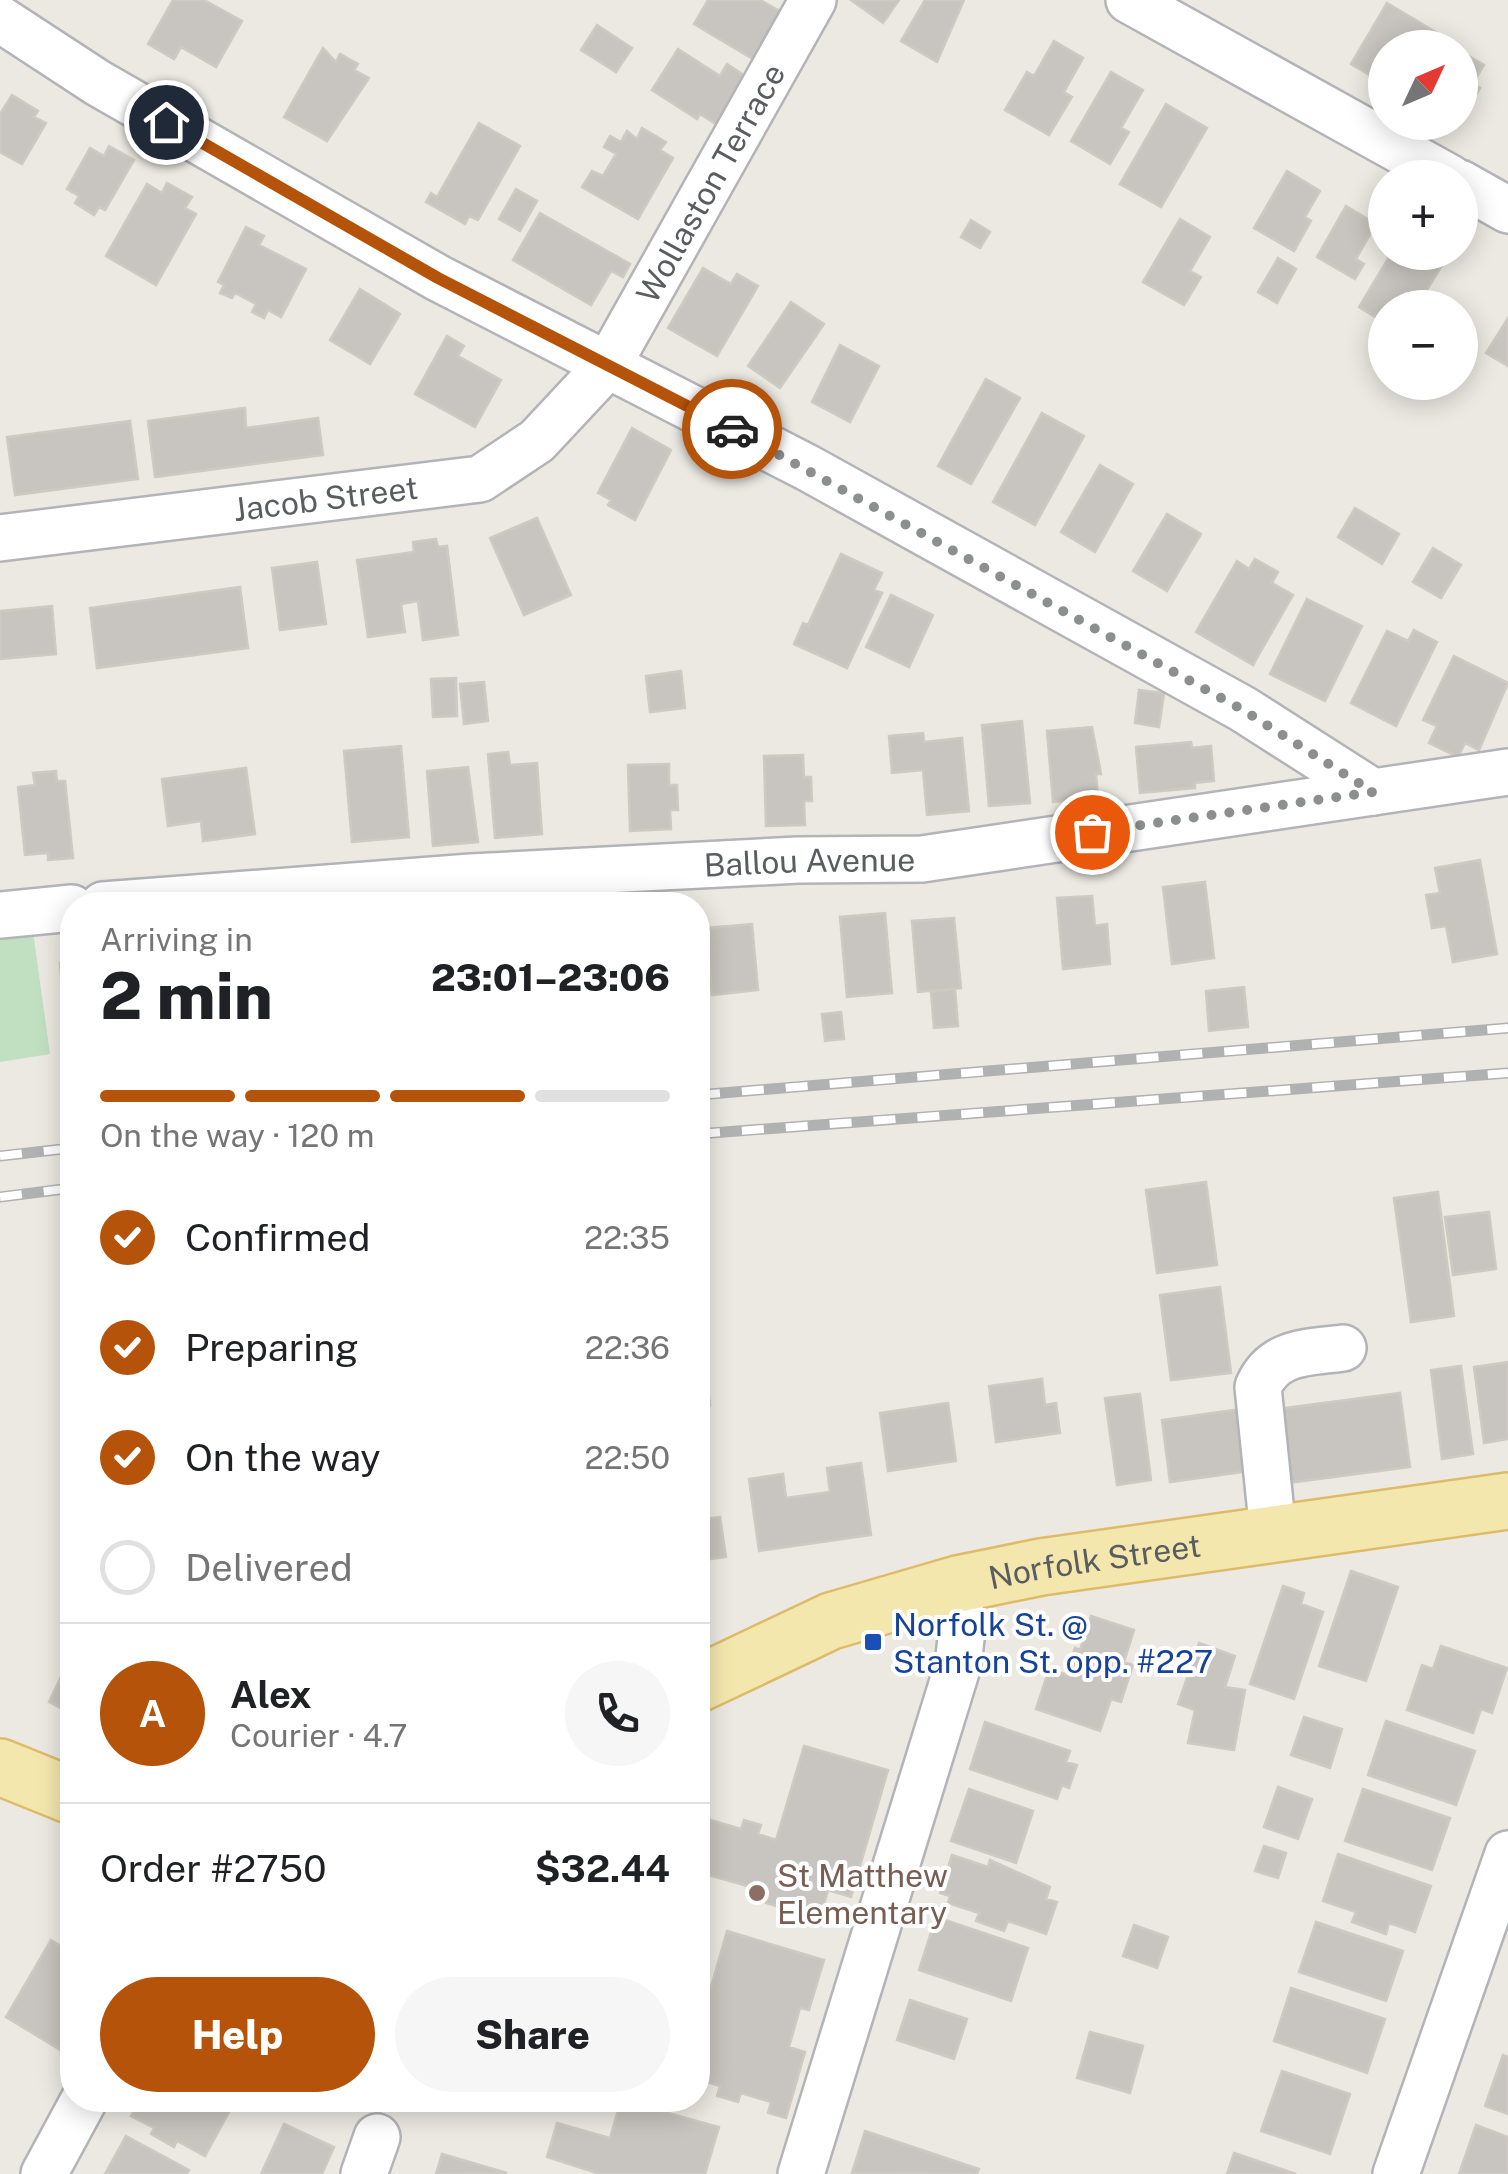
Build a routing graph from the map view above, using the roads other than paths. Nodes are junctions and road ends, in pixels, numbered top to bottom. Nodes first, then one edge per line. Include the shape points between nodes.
1 (813, 0) edge
2 (1129, 0) edge
3 (0, 20) edge
4 (1418, 160) edge
5 (1478, 193) edge
6 (1508, 210) edge
7 (608, 364) junction
8 (0, 538) edge
9 (1508, 772) edge
10 (1373, 792) junction
11 (274, 892) edge
12 (60, 909) edge
13 (0, 915) edge
14 (1344, 1348) dead end
15 (1508, 1501) edge
16 (1273, 1532) junction
17 (958, 1584) junction
18 (710, 1678) edge
19 (0, 1767) edge
20 (60, 1791) edge
21 (1508, 1854) edge
22 (78, 2112) edge
23 (44, 2174) edge
24 (801, 2174) edge
25 (1396, 2174) edge

1 - 7 street, Wollaston Terrace
2 - 4 street
3 - 7 street via 438,278
5 - 6 street
7 - 8 street, Jacob Street via 537,441 480,479
7 - 10 street via 1243,710
9 - 10 street, Ballou Avenue
10 - 11 street, Ballou Avenue via 922,859 798,860
12 - 13 street
14 - 16 street via 1285,1356 1267,1367 1258,1386
15 - 16 main road, Norfolk Street
16 - 17 main road, Norfolk Street
17 - 18 main road, Norfolk Street via 831,1621
17 - 24 street via 958,1665
19 - 20 main road
21 - 25 street
22 - 23 street

